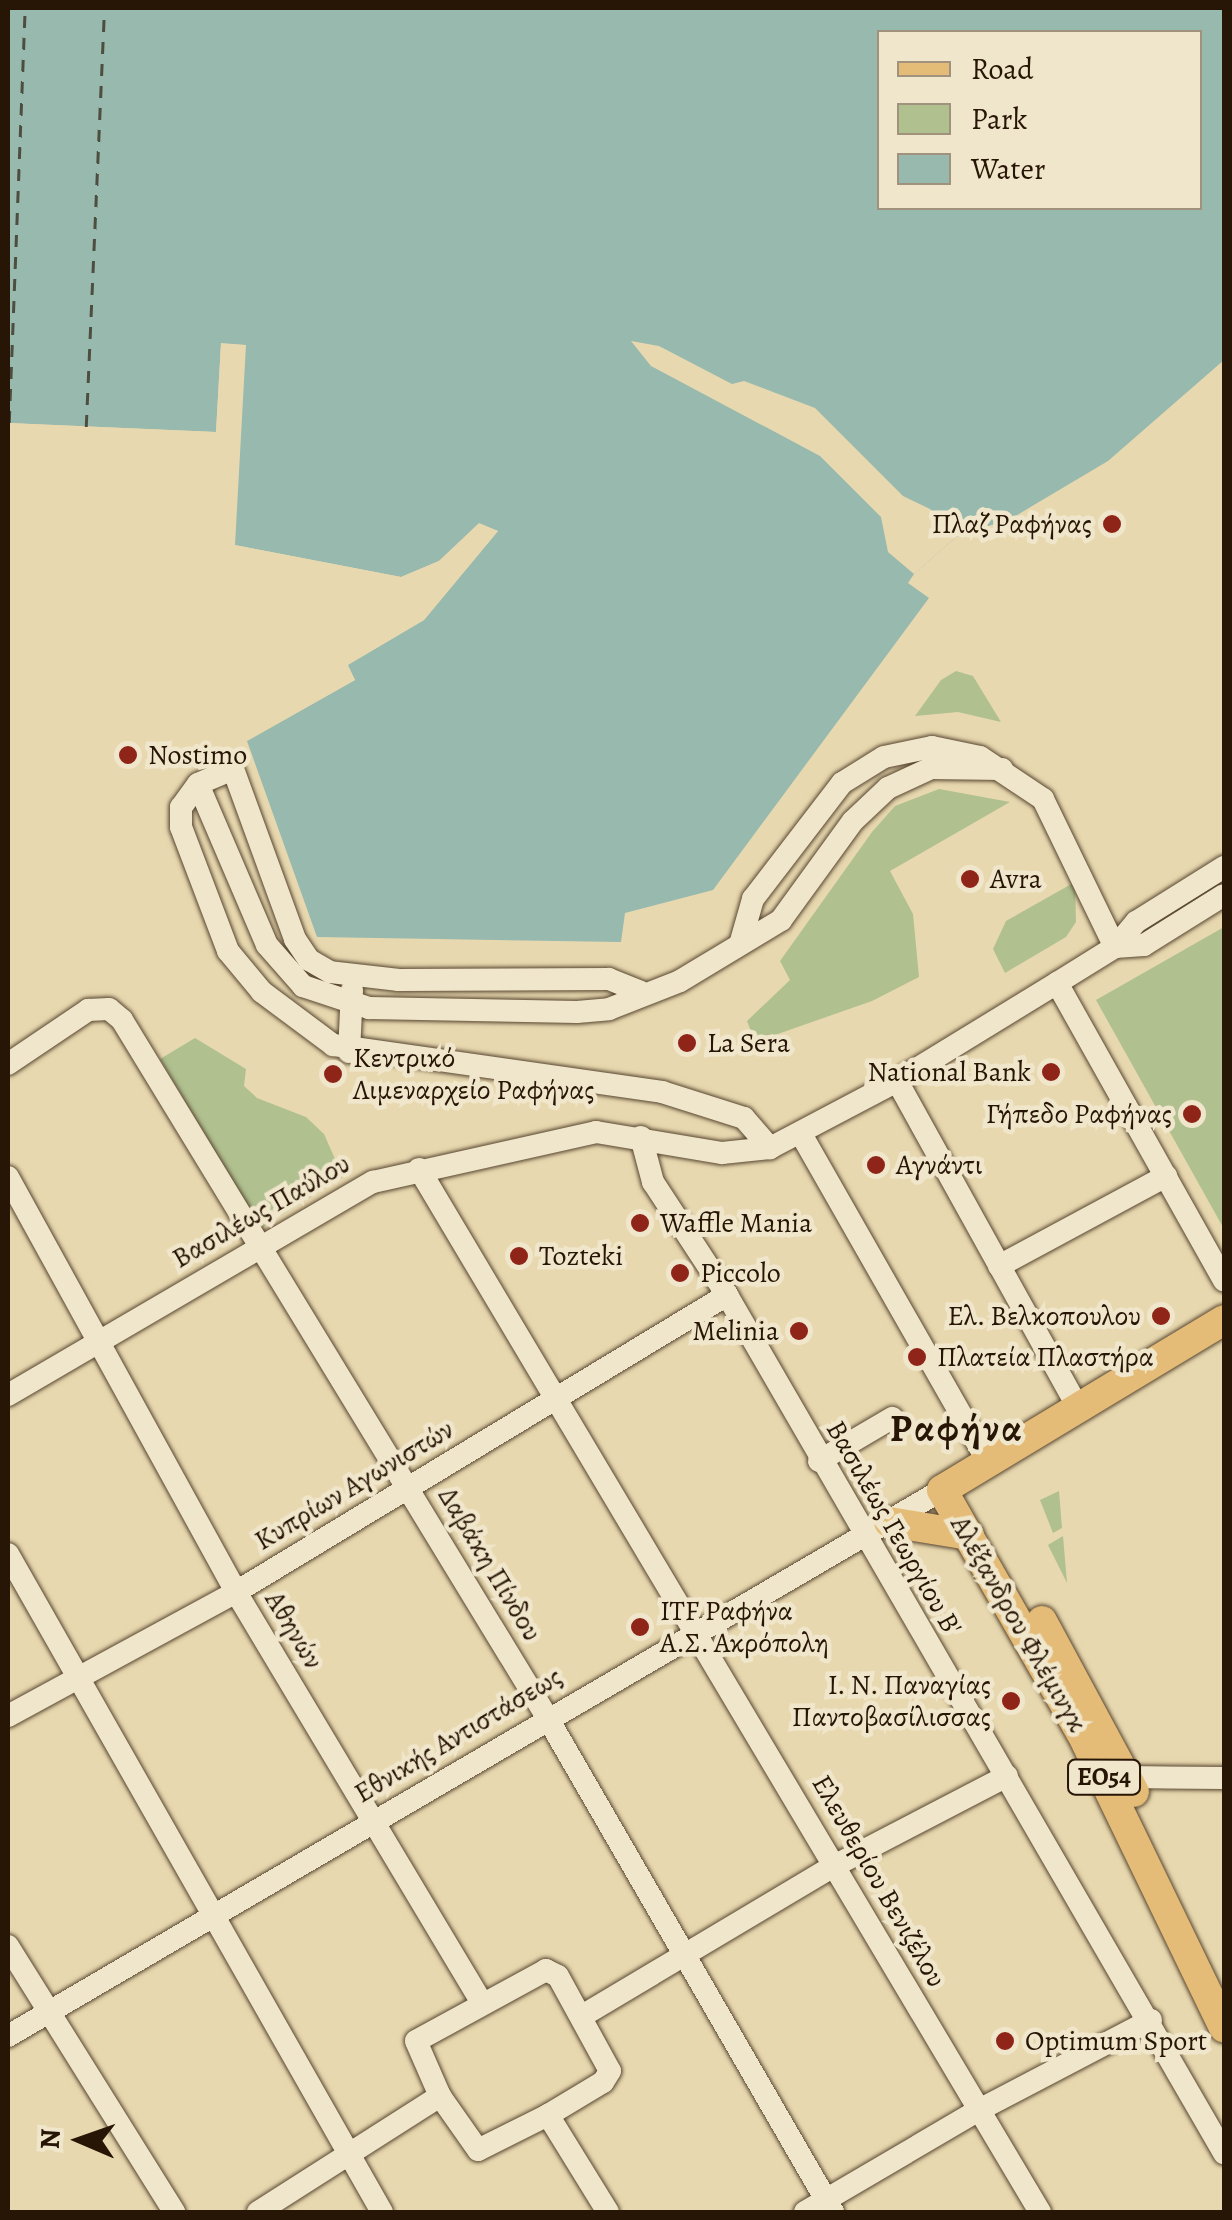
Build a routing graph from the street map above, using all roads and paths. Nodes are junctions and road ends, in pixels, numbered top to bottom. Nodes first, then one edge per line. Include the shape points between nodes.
1 (1002, 769) junction
2 (198, 784) junction
3 (1224, 867) edge
4 (1224, 895) edge
5 (741, 941) junction
6 (1115, 947) junction
7 (353, 978) junction
8 (1057, 983) junction
9 (640, 992) junction
10 (352, 1006) junction
11 (349, 1052) junction
12 (8, 1064) edge
13 (897, 1082) junction
14 (801, 1134) junction
15 (640, 1136) junction
16 (770, 1148) junction
17 (419, 1169) junction
18 (1166, 1176) junction
19 (8, 1177) edge
20 (260, 1244) junction
21 (999, 1266) junction
22 (1224, 1280) edge
23 (726, 1295) junction
24 (1224, 1320) edge
25 (98, 1341) junction
26 (8, 1395) edge
27 (555, 1396) junction
28 (1078, 1408) junction
29 (892, 1418) dead end
30 (819, 1462) junction
31 (988, 1462) junction
32 (952, 1485) junction
33 (409, 1488) junction
34 (888, 1522) junction
35 (969, 1535) junction
36 (862, 1538) junction
37 (8, 1554) edge
38 (236, 1592) junction
39 (696, 1629) junction
40 (74, 1675) junction
41 (8, 1716) edge
42 (547, 1717) junction
43 (1008, 1776) junction
44 (1128, 1777) junction
45 (1224, 1778) edge
46 (372, 1820) junction
47 (834, 1866) junction
48 (210, 1916) junction
49 (8, 1946) edge
50 (686, 1959) junction
51 (1224, 1985) edge
52 (481, 2002) junction
53 (46, 2013) junction
54 (582, 2016) junction
55 (1151, 2020) junction
56 (1224, 2028) edge
57 (8, 2036) edge
58 (440, 2096) junction
59 (979, 2110) junction
60 (548, 2115) junction
61 (1224, 2154) edge
62 (347, 2156) junction
63 (830, 2206) edge
64 (174, 2212) edge
65 (258, 2212) edge
66 (382, 2212) edge
67 (608, 2212) edge
68 (804, 2212) edge
69 (1040, 2212) edge

1 - 5 street via 943,766 888,788 853,821 781,920
1 - 5 street via 932,747 862,768 826,802 753,900
1 - 6 street via 1031,787 1055,816
2 - 7 street via 233,769 301,950 318,967
2 - 10 street via 278,962 303,986
2 - 11 street via 181,807 181,826 228,951 280,1008
3 - 6 street via 1136,922
4 - 6 street via 1144,944
5 - 9 street via 699,972
6 - 8 street, Βασιλέως Παύλου
7 - 9 street via 609,979
7 - 10 street
8 - 13 street, Βασιλέως Παύλου
8 - 18 street
9 - 10 street via 609,1010 577,1012
10 - 11 street
11 - 16 street via 662,1092 744,1118
12 - 20 street, Δαβάκη Πίνδου via 88,1010 109,1009
13 - 14 street, Βασιλέως Παύλου
13 - 21 street
14 - 16 street, Βασιλέως Παύλου
14 - 31 street
15 - 16 street, Βασιλέως Παύλου via 722,1153
15 - 17 street, Βασιλέως Παύλου via 559,1136
15 - 23 street, Βασιλέως Γεωργίου Β' via 654,1182
17 - 20 street, Βασιλέως Παύλου via 342,1196
17 - 27 street, Ελευθερίου Βενιζέλου
18 - 21 street
18 - 22 street
19 - 25 street, Αθηνών
20 - 25 street, Βασιλέως Παύλου
20 - 33 street, Δαβάκη Πίνδου
21 - 28 street
23 - 27 street, Κυπρίων Αγωνιστών
23 - 30 street, Βασιλέως Γεωργίου Β'
24 - 28 main road
25 - 26 street, Βασιλέως Παύλου
25 - 38 street, Αθηνών
27 - 33 street, Κυπρίων Αγωνιστών
27 - 39 street, Ελευθερίου Βενιζέλου
28 - 31 main road
29 - 30 street
30 - 36 street, Βασιλέως Γεωργίου Β'
31 - 32 main road
32 - 34 street, Εθνικής Αντιστάσεως
32 - 35 main road, Αλέξανδρου Φλέμινγκ / ΕΟ54
32 - 44 main road, Αλέξανδρου Φλέμινγκ / ΕΟ54
33 - 38 street, Κυπρίων Αγωνιστών
33 - 42 street, Δαβάκη Πίνδου
34 - 35 main road
34 - 36 street, Εθνικής Αντιστάσεως
35 - 56 main road, Αλέξανδρου Φλέμινγκ / ΕΟ54 via 1107,1782
36 - 39 street, Εθνικής Αντιστάσεως
36 - 43 street, Βασιλέως Γεωργίου Β'
37 - 40 street
38 - 40 street, Κυπρίων Αγωνιστών
38 - 46 street, Αθηνών
39 - 42 street, Εθνικής Αντιστάσεως
39 - 47 street, Ελευθερίου Βενιζέλου
40 - 41 street, Κυπρίων Αγωνιστών
40 - 48 street
42 - 46 street, Εθνικής Αντιστάσεως
42 - 50 street, Δαβάκη Πίνδου
43 - 47 street
43 - 55 street, Βασιλέως Γεωργίου Β'
44 - 45 street
44 - 51 main road, Αλέξανδρου Φλέμινγκ / ΕΟ54
46 - 48 street, Εθνικής Αντιστάσεως
46 - 52 street, Αθηνών
47 - 50 street
47 - 59 street, Ελευθερίου Βενιζέλου
48 - 53 street, Εθνικής Αντιστάσεως
48 - 62 street
49 - 53 street
50 - 54 street
50 - 63 street, Δαβάκη Πίνδου
52 - 54 street via 546,1970 558,1976
52 - 58 street via 416,2041
53 - 57 street, Εθνικής Αντιστάσεως
53 - 64 street
54 - 60 street via 610,2072
55 - 59 street
55 - 61 street, Βασιλέως Γεωργίου Β'
58 - 60 street via 478,2150
58 - 62 street
59 - 63 street
59 - 69 street, Ελευθερίου Βενιζέλου
60 - 67 street
62 - 65 street
62 - 66 street
63 - 68 street

